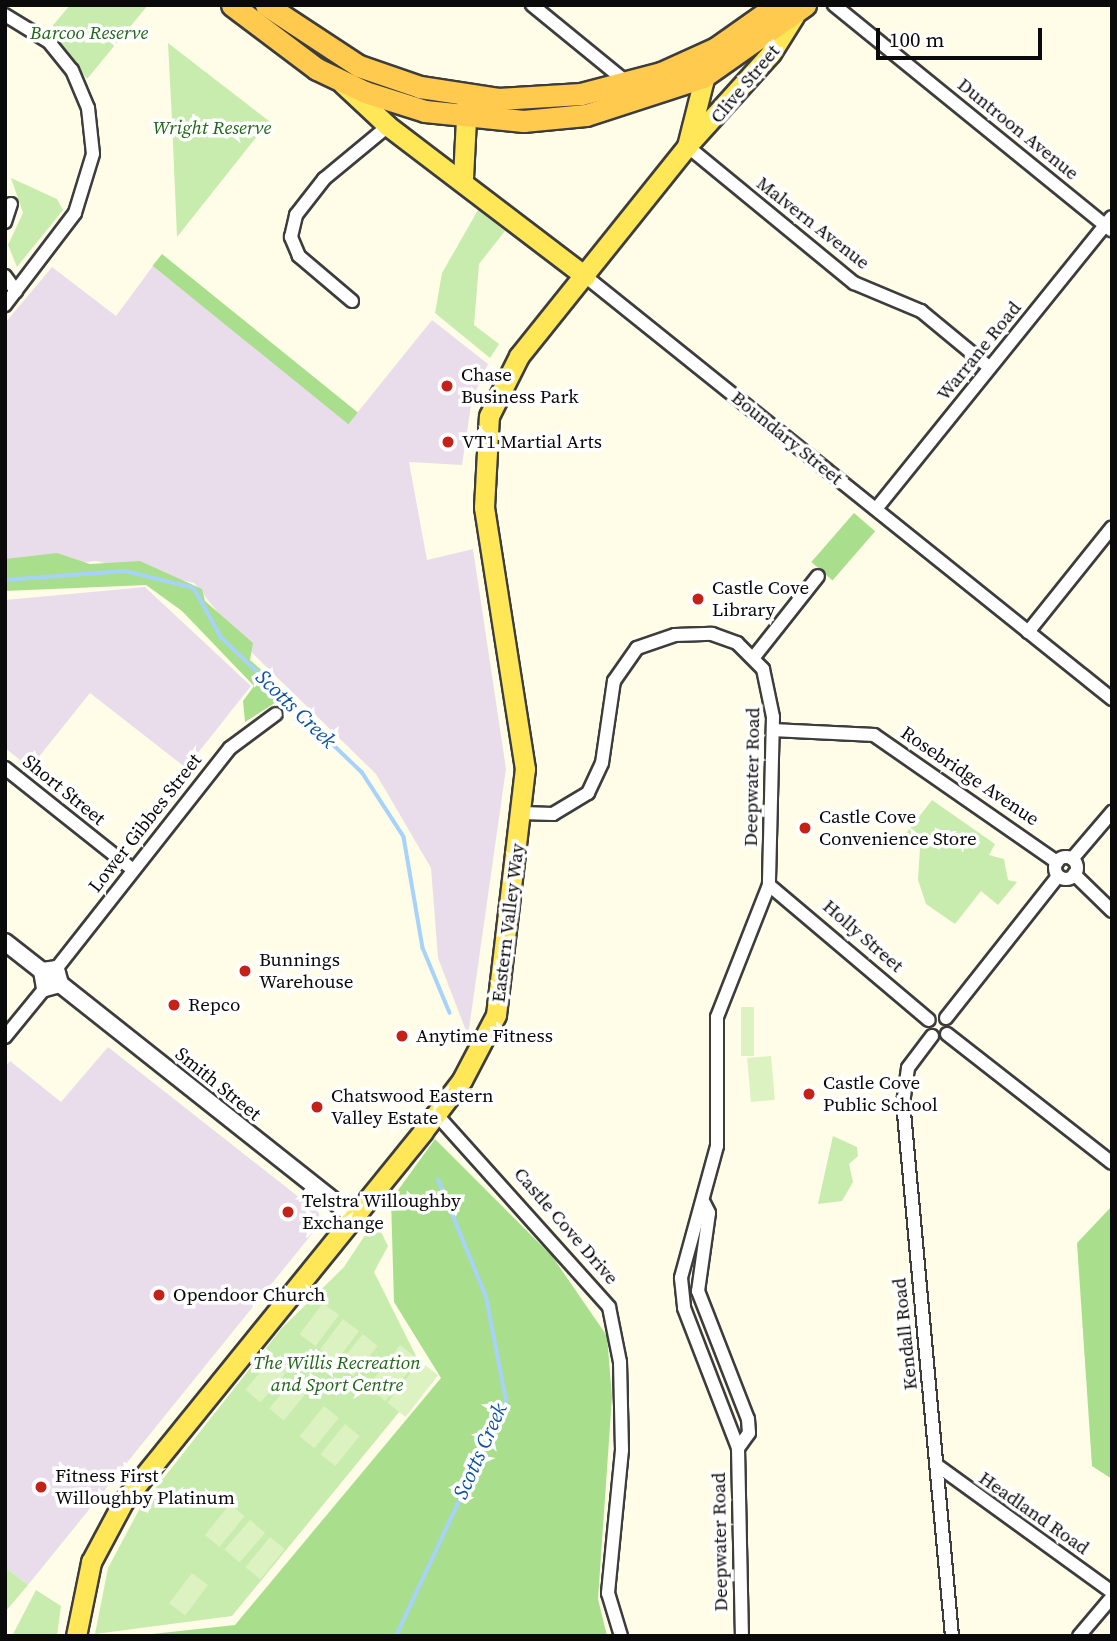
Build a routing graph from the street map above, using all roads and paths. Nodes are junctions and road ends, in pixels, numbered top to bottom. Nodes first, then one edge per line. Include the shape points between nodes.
1 (232, 5) edge
2 (267, 5) edge
3 (532, 5) edge
4 (834, 5) edge
5 (792, 9) edge
6 (5, 15) edge
7 (716, 48) junction
8 (703, 78) junction
9 (341, 82) junction
10 (629, 84) junction
11 (466, 96) junction
12 (470, 119) junction
13 (388, 126) junction
14 (687, 146) junction
15 (463, 178) junction
16 (10, 204) dead end
17 (5, 222) edge
18 (1110, 224) edge
19 (5, 276) edge
20 (585, 276) junction
21 (16, 291) junction
22 (352, 301) dead end
23 (5, 305) edge
24 (990, 368) junction
25 (876, 509) junction
26 (1112, 527) edge
27 (818, 576) dead end
28 (1028, 632) junction
29 (754, 657) junction
30 (1112, 699) edge
31 (276, 713) dead end
32 (773, 730) junction
33 (5, 768) edge
34 (1112, 812) edge
35 (522, 813) junction
36 (1072, 859) junction
37 (1057, 862) junction
38 (132, 869) junction
39 (1074, 874) junction
40 (1059, 876) junction
41 (769, 885) junction
42 (1112, 911) edge
43 (5, 942) edge
44 (51, 978) junction
45 (946, 1018) junction
46 (929, 1020) junction
47 (947, 1034) junction
48 (932, 1036) junction
49 (5, 1037) edge
50 (436, 1114) junction
51 (1112, 1163) edge
52 (704, 1203) junction
53 (351, 1215) junction
54 (738, 1448) junction
55 (937, 1463) junction
56 (1112, 1594) edge
57 (76, 1636) edge
58 (621, 1636) edge
59 (742, 1636) edge
60 (952, 1636) edge
61 (1079, 1636) edge

1 - 9 highway, Boundary Street
2 - 11 highway via 359,66
3 - 10 street
4 - 18 street, Duntroon Avenue
5 - 7 highway
5 - 8 highway
5 - 14 main road, Clive Street via 771,53
6 - 21 street via 48,42 72,70 92,131 90,175 75,213
7 - 8 main road, Clive Street
7 - 10 highway
8 - 12 highway via 586,115
8 - 14 main road, Clive Street
9 - 12 highway via 425,111
9 - 13 main road, Boundary Street
10 - 11 highway via 554,98
11 - 12 main road
12 - 15 main road
13 - 15 main road, Boundary Street
13 - 22 street via 324,179 296,215 291,237 299,257
14 - 20 main road, Clive Street
14 - 24 street, Malvern Avenue via 854,283 921,311
15 - 20 main road, Boundary Street
16 - 17 street
18 - 24 street, Warrane Road
19 - 21 street
20 - 25 street, Boundary Street
20 - 35 main road, Eastern Valley Way via 505,378 484,439 486,521 522,726
21 - 23 street
24 - 25 street, Warrane Road
25 - 28 street, Boundary Street
26 - 28 street
27 - 29 street
28 - 30 street, Boundary Street
29 - 32 street, Deepwater Road via 771,688
29 - 35 street, Deepwater Road via 725,638 697,633 637,648 614,681 602,764 588,793 553,814
31 - 38 street, Lower Gibbes Street via 230,748
32 - 37 street, Rosebridge Avenue via 874,735
32 - 41 street, Deepwater Road
33 - 38 street, Short Street
34 - 36 street
35 - 50 main road, Eastern Valley Way via 496,1015
36 - 37 street
36 - 39 street
37 - 40 street
38 - 44 street, Lower Gibbes Street
39 - 40 street
39 - 42 street
40 - 45 street
41 - 46 street, Holly Street
41 - 52 street, Deepwater Road via 717,1017 717,1146
43 - 44 street, Smith Street
44 - 49 street, Lower Gibbes Street
44 - 53 street, Smith Street
45 - 46 street
45 - 47 street
46 - 48 street
47 - 48 street
47 - 51 street
48 - 55 street, Kendall Road via 908,1068 903,1102
50 - 53 main road, Eastern Valley Way
50 - 58 street, Castle Cove Drive via 609,1307 620,1362 622,1450 608,1593
52 - 54 street, Deepwater Road via 708,1232 698,1291 748,1419 749,1433
52 - 54 street, Deepwater Road via 696,1208 681,1294
53 - 57 main road, Eastern Valley Way via 110,1521 84,1582
54 - 59 street, Deepwater Road
55 - 56 street, Headland Road via 946,1478
55 - 60 street, Kendall Road
56 - 61 street

